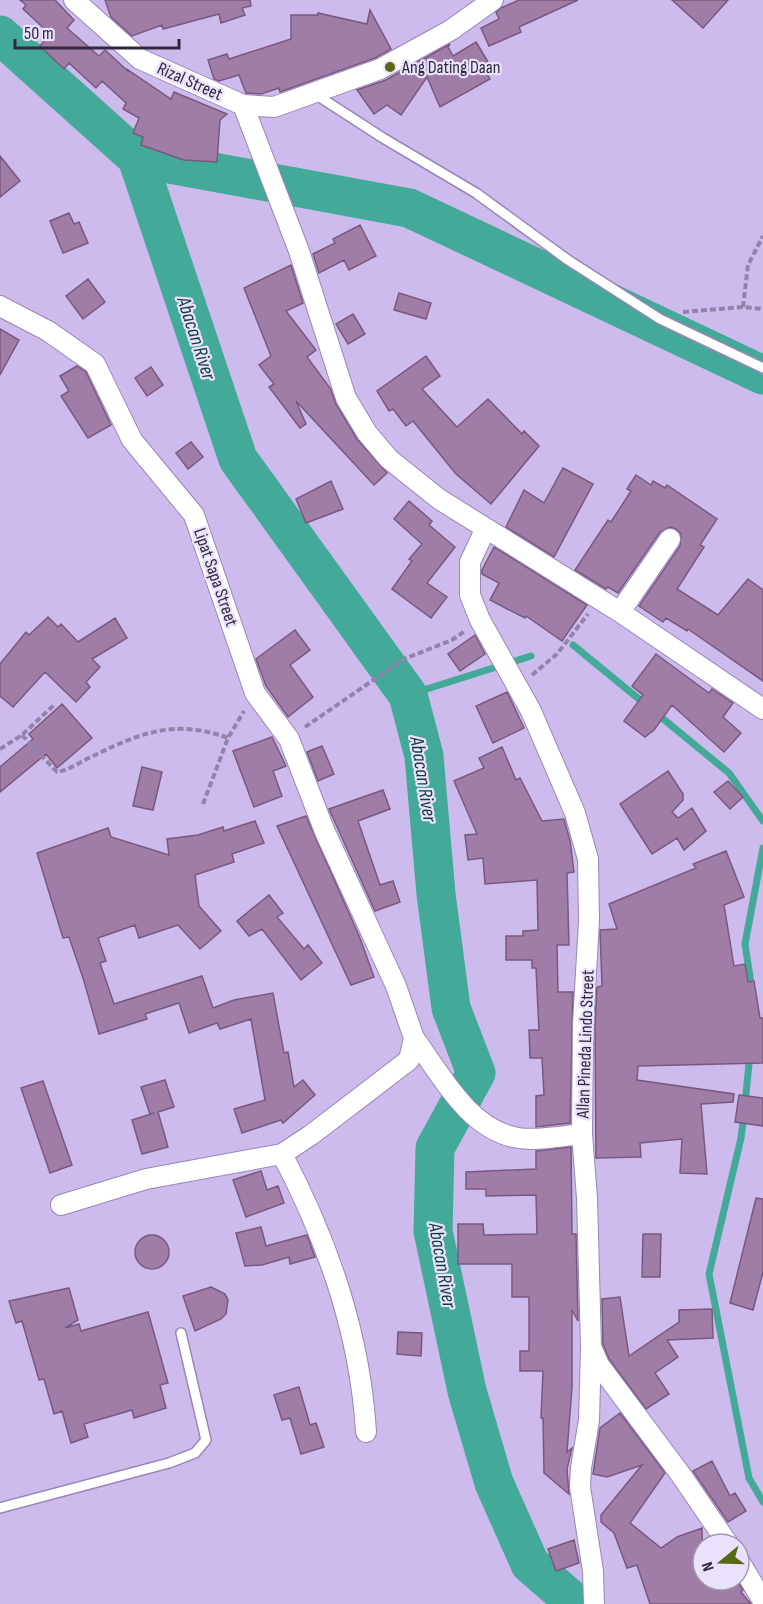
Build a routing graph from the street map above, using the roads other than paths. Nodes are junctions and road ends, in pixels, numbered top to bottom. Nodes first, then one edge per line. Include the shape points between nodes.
1 (74, 0) edge
2 (493, 0) edge
3 (313, 93) junction
4 (245, 111) junction
5 (0, 306) edge
6 (763, 369) edge
7 (485, 530) junction
8 (669, 539) dead end
9 (620, 612) junction
10 (763, 709) edge
11 (414, 1038) junction
12 (582, 1134) junction
13 (282, 1154) junction
14 (61, 1205) dead end
15 (181, 1333) dead end
16 (591, 1347) junction
17 (366, 1432) dead end
18 (0, 1508) edge
19 (720, 1532) edge
20 (751, 1581) edge
21 (594, 1595) edge
22 (763, 1601) edge

1 - 4 street, Rizal Street via 140,59
2 - 3 street via 451,30 380,69
3 - 4 street via 274,107
3 - 6 lane via 476,193 568,260 660,319
4 - 7 street via 299,251 346,398 367,433 390,459 439,500
5 - 11 street, Lipat Sapa Street via 48,331 95,364 132,440 194,515 255,693 294,735 325,832 396,986
7 - 9 street
7 - 12 street, Allan Pineda Lindo Street via 470,562 470,595 480,620 519,686 575,813 588,859
8 - 9 street
9 - 10 street
11 - 12 street, Lipat Sapa Street via 470,1112 509,1136
11 - 13 street via 409,1060
12 - 16 street, Allan Pineda Lindo Street
13 - 14 street via 146,1179
13 - 17 street via 339,1284 362,1379
15 - 18 lane via 206,1440 195,1453
16 - 19 street via 599,1365
16 - 21 street, Allan Pineda Lindo Street via 589,1420 580,1487
20 - 22 street

